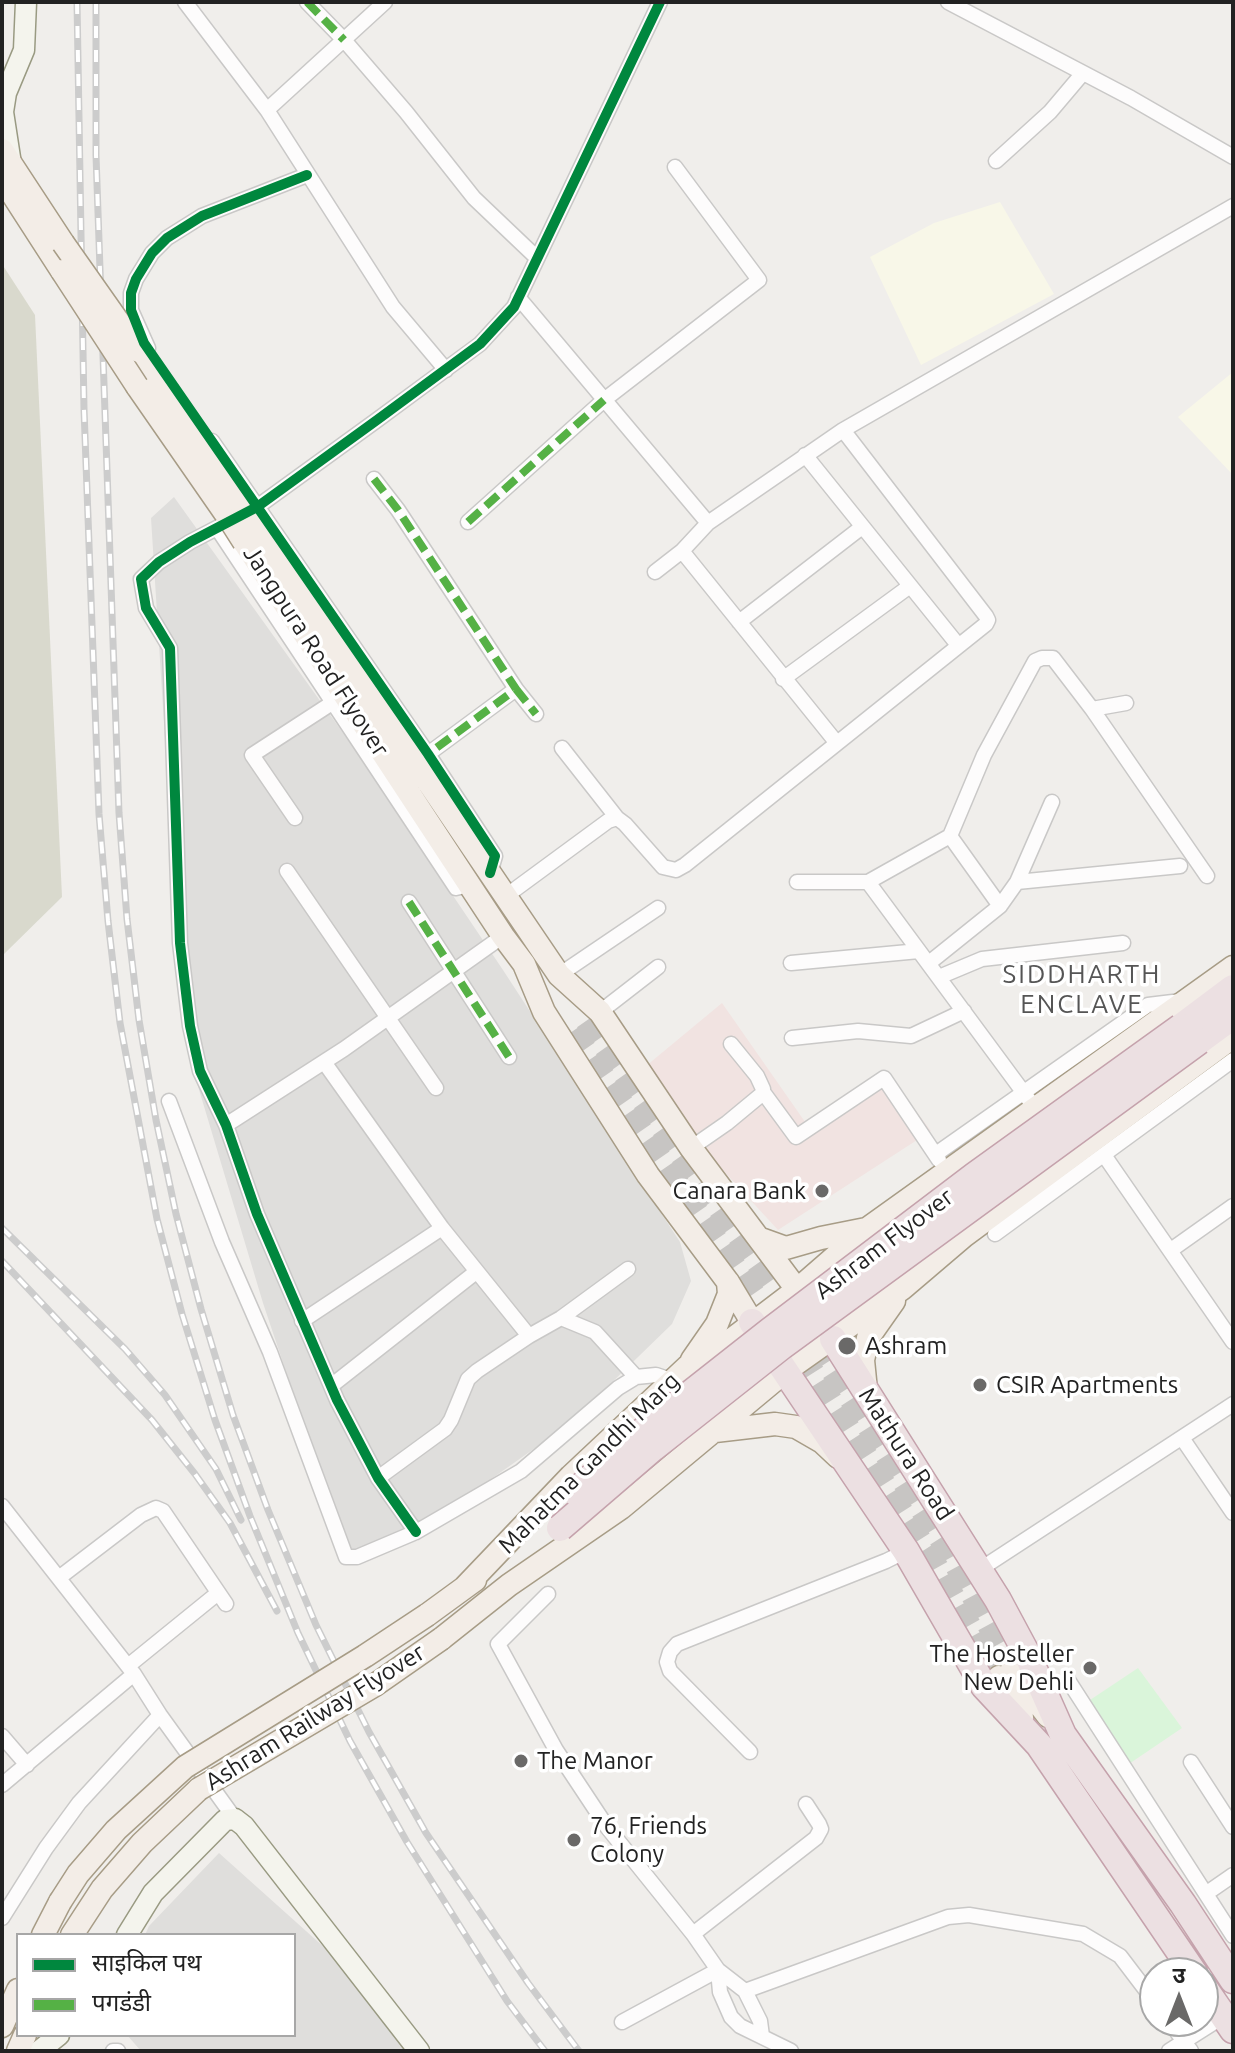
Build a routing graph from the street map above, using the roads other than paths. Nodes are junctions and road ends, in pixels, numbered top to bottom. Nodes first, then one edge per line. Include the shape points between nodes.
1 (26, 2) edge
2 (185, 2) edge
3 (307, 2) edge
4 (385, 2) edge
5 (948, 2) edge
6 (658, 3) edge
7 (344, 40) junction
8 (1083, 73) junction
9 (267, 110) junction
10 (1233, 157) edge
11 (996, 161) dead end
12 (5, 164) edge
13 (675, 167) dead end
14 (307, 175) junction
15 (1233, 206) edge
16 (537, 258) junction
17 (518, 297) junction
18 (446, 370) junction
19 (604, 400) junction
20 (843, 430) junction
21 (805, 455) junction
22 (374, 479) dead end
23 (257, 507) junction
24 (468, 522) dead end
25 (708, 523) junction
26 (862, 527) junction
27 (217, 528) junction
28 (682, 551) junction
29 (655, 572) dead end
30 (910, 586) junction
31 (739, 622) junction
32 (958, 645) junction
33 (783, 679) junction
34 (516, 689) junction
35 (332, 703) junction
36 (1126, 703) dead end
37 (1092, 709) junction
38 (536, 714) dead end
39 (836, 742) junction
40 (562, 748) dead end
41 (428, 754) junction
42 (1052, 802) dead end
43 (295, 818) dead end
44 (617, 818) junction
45 (950, 836) junction
46 (485, 866) junction
47 (1180, 866) dead end
48 (287, 871) dead end
49 (1207, 876) dead end
50 (464, 878) junction
51 (797, 882) dead end
52 (868, 882) junction
53 (1017, 882) junction
54 (506, 896) junction
55 (409, 902) dead end
56 (1000, 906) junction
57 (658, 908) dead end
58 (503, 936) junction
59 (1123, 943) dead end
60 (919, 951) junction
61 (791, 963) dead end
62 (929, 963) junction
63 (524, 964) junction
64 (658, 967) dead end
65 (1233, 967) edge
66 (451, 971) junction
67 (559, 975) junction
68 (939, 977) junction
69 (1233, 988) edge
70 (964, 1011) junction
71 (387, 1016) junction
72 (1233, 1016) edge
73 (586, 1021) junction
74 (1233, 1037) edge
75 (792, 1038) dead end
76 (731, 1044) dead end
77 (509, 1057) dead end
78 (1233, 1060) edge
79 (324, 1062) junction
80 (436, 1088) dead end
81 (763, 1092) junction
82 (1030, 1100) junction
83 (169, 1101) dead end
84 (226, 1125) junction
85 (691, 1148) junction
86 (1104, 1155) junction
87 (936, 1171) junction
88 (1233, 1206) edge
89 (442, 1228) junction
90 (867, 1229) junction
91 (995, 1234) dead end
92 (964, 1236) junction
93 (758, 1238) junction
94 (1171, 1250) junction
95 (628, 1269) dead end
96 (476, 1272) junction
97 (728, 1282) junction
98 (903, 1288) junction
99 (798, 1289) junction
100 (561, 1318) junction
101 (302, 1321) junction
102 (1227, 1321) edge
103 (752, 1322) junction
104 (529, 1336) junction
105 (833, 1339) junction
106 (1233, 1342) edge
107 (787, 1370) junction
108 (679, 1374) junction
109 (636, 1377) junction
110 (331, 1386) junction
111 (866, 1391) junction
112 (1233, 1404) edge
113 (714, 1432) junction
114 (1182, 1438) junction
115 (852, 1471) junction
116 (378, 1478) junction
117 (2, 1506) edge
118 (1233, 1513) edge
119 (554, 1522) junction
120 (416, 1532) junction
121 (906, 1551) junction
122 (979, 1570) junction
123 (60, 1577) junction
124 (509, 1585) junction
125 (465, 1587) junction
126 (548, 1594) dead end
127 (131, 1670) junction
128 (1006, 1673) tunnel mouth
129 (1068, 1680) dead end
130 (160, 1715) junction
131 (2, 1736) edge
132 (1051, 1740) junction
133 (750, 1752) dead end
134 (1191, 1762) dead end
135 (27, 1765) junction
136 (2, 1785) edge
137 (806, 1804) dead end
138 (235, 1819) junction
139 (1233, 1827) edge
140 (1233, 1875) edge
141 (1207, 1893) junction
142 (3, 1912) edge
143 (44, 1933) edge
144 (73, 1933) edge
145 (128, 1933) edge
146 (693, 1934) junction
147 (1233, 1936) edge
148 (1184, 1957) edge
149 (718, 1970) junction
150 (1233, 1980) edge
151 (1139, 1981) edge
152 (745, 1991) junction
153 (16, 1994) edge
154 (622, 2022) dead end
155 (1228, 2023) edge
156 (2, 2026) edge
157 (762, 2036) junction
158 (56, 2037) edge
159 (1188, 2046) edge
160 (39, 2051) edge
161 (419, 2051) edge
162 (791, 2051) edge
163 (1169, 2051) edge

1 - 12 street via 24,50 3,112
2 - 9 street
3 - 7 street
4 - 7 street
5 - 8 street
6 - 16 street
7 - 9 street
7 - 16 street via 474,198
8 - 10 street
8 - 11 street
9 - 14 street
12 - 46 main road, Jangpura Road Flyover, bridge via 139,351
12 - 50 main road, Jangpura Road Flyover, bridge
13 - 19 street via 759,280
14 - 18 street via 393,307
14 - 23 street via 182,227 152,253 131,293 131,310 144,343
15 - 20 street
16 - 17 street
17 - 18 street via 480,344
17 - 19 street
18 - 23 street
19 - 24 street
19 - 25 street
20 - 21 street
20 - 32 street via 988,620
21 - 25 street
21 - 26 street
22 - 34 street
23 - 27 street
23 - 41 street
25 - 28 street
26 - 30 street
26 - 31 street
27 - 35 street
27 - 84 street via 159,562 141,579 146,608 170,648 178,913 190,1026 200,1071
28 - 29 street
28 - 31 street
30 - 32 street
30 - 33 street
31 - 33 street
32 - 39 street
33 - 39 street
34 - 38 street
34 - 41 street
35 - 43 street via 252,755
35 - 50 street via 456,888
36 - 37 street
37 - 45 street via 1053,658 1035,661 984,755
37 - 49 street
39 - 44 street via 676,870 663,867
40 - 44 street
41 - 46 street via 495,856
42 - 53 street
44 - 54 street
45 - 52 street
45 - 56 street
46 - 54 main road, Mathura Road
47 - 53 street
48 - 71 street
50 - 58 main road, Mathura Road
51 - 52 street
52 - 60 street
53 - 56 street
54 - 67 main road, Mathura Road
55 - 66 street
56 - 62 street
57 - 67 street
58 - 63 main road, Mathura Road
58 - 66 street
59 - 68 street via 982,959
60 - 61 street
60 - 62 street
62 - 68 street
63 - 73 main road
63 - 97 main road, Mathura Road via 544,1012 640,1162
64 - 73 street
65 - 82 main road, Mahatma Gandhi Marg
66 - 71 street
66 - 77 street
67 - 73 main road, Mathura Road
68 - 70 street
69 - 119 highway, Ashram Flyover, bridge via 770,1331 643,1431
70 - 75 street via 911,1036 858,1031
70 - 82 street
71 - 79 street
71 - 80 street
72 - 119 highway, Ashram Flyover, bridge via 782,1346
73 - 85 main road, Mathura Road
74 - 92 main road, Mahatma Gandhi Marg
76 - 81 street
78 - 86 street
79 - 84 street
79 - 89 street
81 - 85 street
81 - 87 street via 796,1137 884,1078
82 - 87 main road, Mahatma Gandhi Marg
83 - 120 street via 343,1552 357,1557
84 - 101 street
85 - 93 main road, Mathura Road
86 - 91 street
86 - 94 street
87 - 90 main road, Mahatma Gandhi Marg
87 - 92 main road
88 - 94 street
89 - 96 street
89 - 101 street
90 - 93 main road via 786,1248
90 - 98 main road
90 - 99 main road, Mahatma Gandhi Marg
92 - 98 main road, Mahatma Gandhi Marg
93 - 99 main road, Mathura Road
94 - 102 street
95 - 100 street
96 - 104 street
96 - 110 street
97 - 103 main road, Mathura Road
97 - 108 main road via 729,1294 717,1324
98 - 105 main road, Mahatma Gandhi Marg
98 - 111 main road via 868,1338 863,1360
99 - 103 main road, Mahatma Gandhi Marg
99 - 105 main road, Mathura Road
100 - 104 street
100 - 109 street via 595,1332
101 - 110 street
102 - 106 street
103 - 107 highway, Mathura Road
103 - 108 main road, Mahatma Gandhi Marg
104 - 116 street via 468,1379 445,1429
105 - 107 main road, Mahatma Gandhi Marg
105 - 111 highway, Mathura Road
107 - 113 main road, Mahatma Gandhi Marg
107 - 115 highway, Mathura Road
108 - 109 street
108 - 113 main road
108 - 125 main road, Mahatma Gandhi Marg
109 - 120 street via 521,1471
110 - 116 street
111 - 122 highway, Mathura Road
112 - 114 street
113 - 115 main road via 775,1424 796,1427 822,1442
113 - 124 main road, Mahatma Gandhi Marg via 621,1508
114 - 118 street
114 - 122 street
115 - 121 highway, Mathura Road
116 - 120 street
117 - 123 street
119 - 124 main road, Mahatma Gandhi Marg
119 - 125 main road, Mahatma Gandhi Marg
121 - 132 highway, Mathura Road via 984,1686
121 - 133 street via 677,1644 670,1652 670,1671
122 - 132 highway, Mathura Road via 1028,1656
123 - 127 street
123 - 127 street via 141,1515 156,1508 163,1511 222,1598
124 - 144 main road, Ashram Railway Flyover, bridge via 375,1685 199,1789 142,1843
125 - 143 main road, Ashram Railway Flyover, bridge via 185,1767 116,1830 78,1874
126 - 146 street via 498,1644 556,1750 607,1827
127 - 130 street
127 - 135 street
128 - 132 main road
129 - 141 street
130 - 138 street
130 - 142 street via 79,1803
131 - 135 street
132 - 148 highway, Mathura Road
132 - 150 highway, Mathura Road via 1183,1904
134 - 139 street
135 - 136 street
137 - 146 street via 821,1829 816,1838
138 - 145 street via 225,1820 153,1893
138 - 161 street
140 - 141 street
141 - 147 street
146 - 149 street
149 - 152 street
149 - 154 street
149 - 157 street via 731,2017
151 - 152 street via 1120,1956 1083,1934 969,1915 948,1917
152 - 157 street
153 - 156 main road
155 - 159 street
157 - 162 street
158 - 160 street
159 - 163 street

